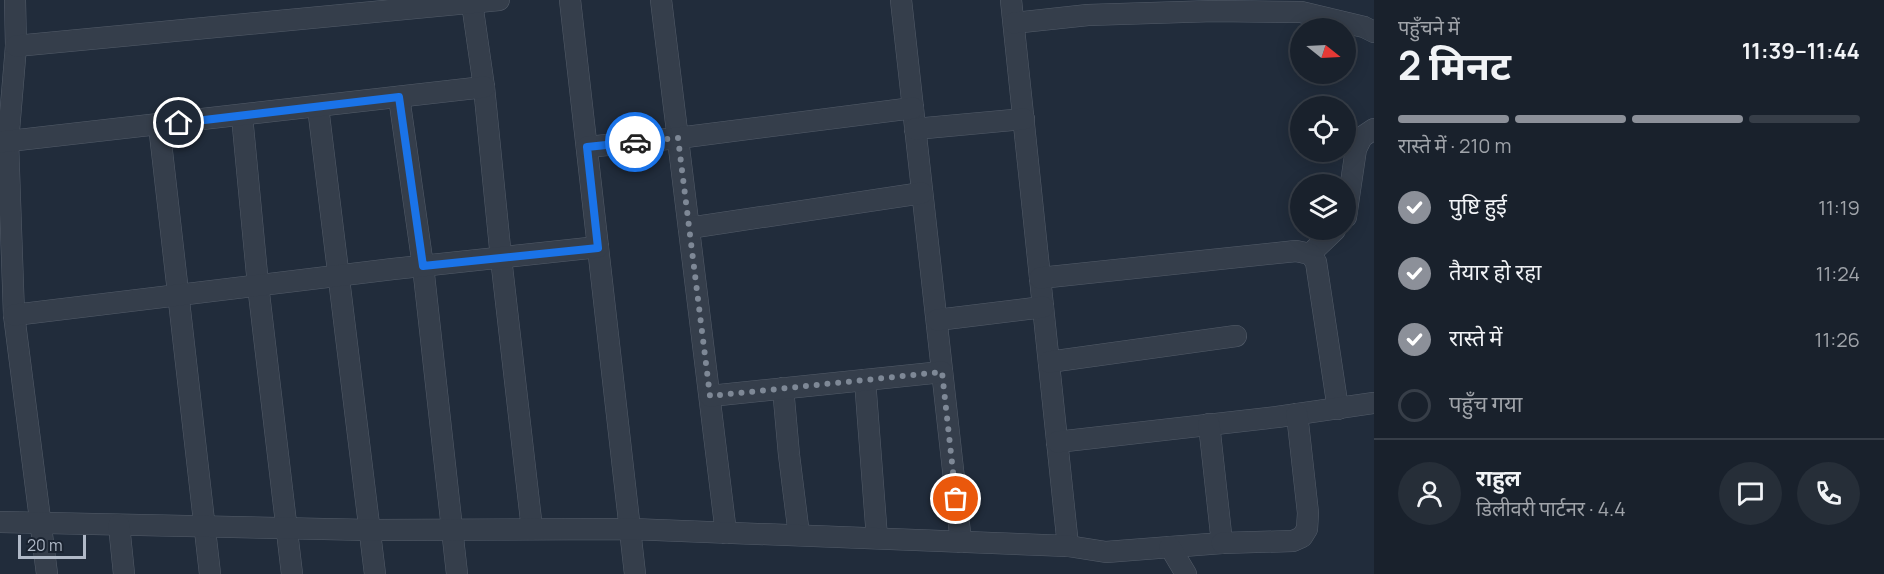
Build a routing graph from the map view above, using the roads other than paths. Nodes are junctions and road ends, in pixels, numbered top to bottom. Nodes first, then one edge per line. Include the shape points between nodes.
1 (15, 0) edge
2 (499, 0) edge
3 (570, 0) edge
4 (661, 0) edge
5 (901, 0) edge
6 (1011, 0) edge
7 (472, 3) junction
8 (1014, 23) junction
9 (1374, 32) edge
10 (16, 46) junction
11 (484, 87) junction
12 (399, 97) junction
13 (318, 107) junction
14 (242, 116) junction
15 (914, 118) junction
16 (1024, 119) junction
17 (159, 125) junction
18 (1374, 129) edge
19 (678, 138) junction
20 (4, 142) edge
21 (587, 147) junction
22 (1352, 174) edge
23 (922, 193) junction
24 (689, 228) junction
25 (1325, 240) edge
26 (598, 248) junction
27 (1310, 254) junction
28 (501, 258) junction
29 (423, 266) junction
30 (339, 276) junction
31 (1040, 278) junction
32 (258, 285) junction
33 (177, 295) junction
34 (1043, 307) junction
35 (14, 315) junction
36 (937, 320) junction
37 (1236, 336) dead end
38 (1049, 362) junction
39 (942, 372) junction
40 (865, 380) junction
41 (783, 388) junction
42 (710, 396) junction
43 (1374, 404) edge
44 (1338, 408) junction
45 (1297, 414) junction
46 (1209, 424) junction
47 (1057, 442) junction
48 (0, 522) edge
49 (41, 522) junction
50 (119, 525) junction
51 (205, 526) junction
52 (288, 528) junction
53 (532, 529) junction
54 (631, 529) junction
55 (370, 530) junction
56 (451, 530) junction
57 (726, 533) junction
58 (799, 535) junction
59 (877, 538) junction
60 (961, 542) junction
61 (1222, 543) junction
62 (1068, 546) junction
63 (1170, 547) junction
64 (47, 574) edge
65 (124, 574) edge
66 (210, 574) edge
67 (292, 574) edge
68 (375, 574) edge
69 (457, 574) edge
70 (635, 574) edge
71 (1186, 574) edge

1 - 10 street
2 - 7 street
3 - 21 street
4 - 19 street
5 - 15 street
6 - 8 street
7 - 10 street
7 - 11 street
8 - 9 street via 1088,15 1214,10 1301,12
8 - 16 street
10 - 20 street
11 - 12 street
11 - 28 street
12 - 13 street
12 - 29 street
13 - 14 street
13 - 30 street
14 - 17 street
14 - 32 street
15 - 16 street
15 - 19 street
15 - 23 street
16 - 31 street
17 - 20 street
17 - 33 street
18 - 22 street via 1362,137 1356,149
19 - 21 street
19 - 24 street
20 - 35 street
21 - 26 street
23 - 24 street
23 - 36 street
24 - 42 street
25 - 27 street
26 - 28 street
26 - 54 street
27 - 31 street via 1296,251
27 - 44 street via 1316,262
28 - 29 street
28 - 53 street
29 - 30 street
29 - 56 street
30 - 32 street
30 - 55 street
31 - 34 street
32 - 33 street
32 - 52 street
33 - 35 street
33 - 51 street
34 - 36 street
34 - 38 street
35 - 49 street
36 - 39 street
37 - 38 street
38 - 47 street
39 - 40 street
39 - 60 street
40 - 41 street
40 - 59 street
41 - 42 street
41 - 58 street
42 - 57 street
43 - 44 street
44 - 45 street
45 - 46 street
45 - 61 street via 1307,529 1293,541
46 - 47 street
46 - 61 street
47 - 62 street
48 - 49 street
49 - 50 street
49 - 64 street
50 - 51 street
50 - 65 street
51 - 52 street
51 - 66 street
52 - 55 street
52 - 67 street
53 - 54 street
53 - 56 street
54 - 57 street
54 - 70 street
55 - 56 street
55 - 68 street
56 - 69 street
57 - 58 street
58 - 59 street
59 - 60 street
60 - 62 street
61 - 63 street
62 - 63 street via 1106,552
63 - 71 street

